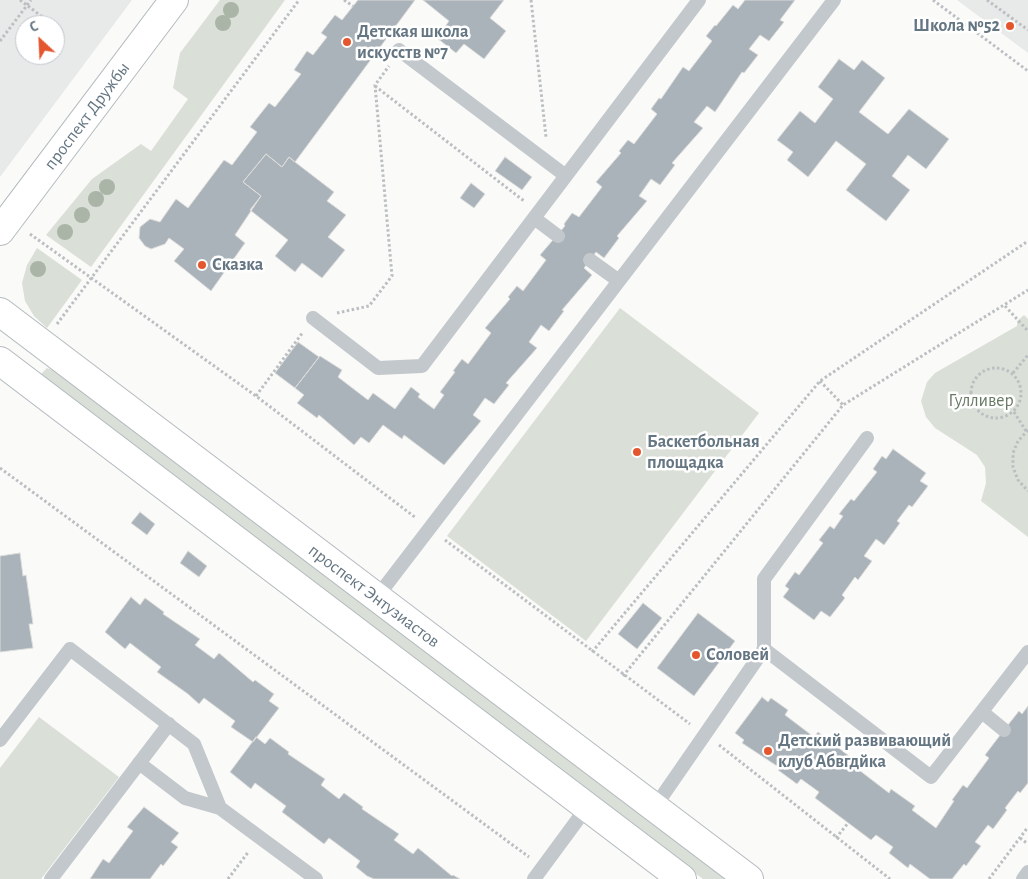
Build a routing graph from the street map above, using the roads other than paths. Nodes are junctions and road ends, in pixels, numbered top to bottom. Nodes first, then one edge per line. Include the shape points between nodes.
1 (174, 0) edge
2 (699, 0) edge
3 (834, 0) edge
4 (399, 50) road end
5 (566, 176) junction
6 (536, 215) junction
7 (5, 225) edge
8 (558, 236) dead end
9 (590, 260) dead end
10 (619, 281) junction
11 (0, 312) edge
12 (313, 318) road end
13 (0, 361) edge
14 (867, 438) dead end
15 (377, 597) junction
16 (764, 649) junction
17 (1028, 652) edge
18 (982, 712) junction
19 (169, 724) junction
20 (1004, 730) dead end
21 (0, 740) edge
22 (139, 763) junction
23 (587, 807) junction
24 (220, 808) junction
25 (654, 808) junction
26 (1028, 872) edge
27 (52, 879) edge
28 (316, 879) edge
29 (534, 879) edge
30 (682, 879) edge
31 (749, 879) edge
32 (1023, 879) edge

1 - 7 main road, проспект Дружбы
2 - 5 lane
3 - 10 lane
4 - 5 lane
5 - 6 lane
6 - 8 lane
6 - 12 lane via 422,366 378,368
9 - 10 lane
10 - 15 lane
11 - 15 main road, проспект Энтузиастов
13 - 23 main road
14 - 16 lane via 764,579
15 - 25 main road, проспект Энтузиастов
16 - 18 lane via 931,777
16 - 25 lane
17 - 18 lane
18 - 20 lane
19 - 21 lane via 70,649
19 - 22 lane
19 - 24 lane via 194,744
22 - 24 lane via 185,798
22 - 27 lane
23 - 29 lane
23 - 30 main road
24 - 28 lane
25 - 31 main road, проспект Энтузиастов
26 - 32 lane

